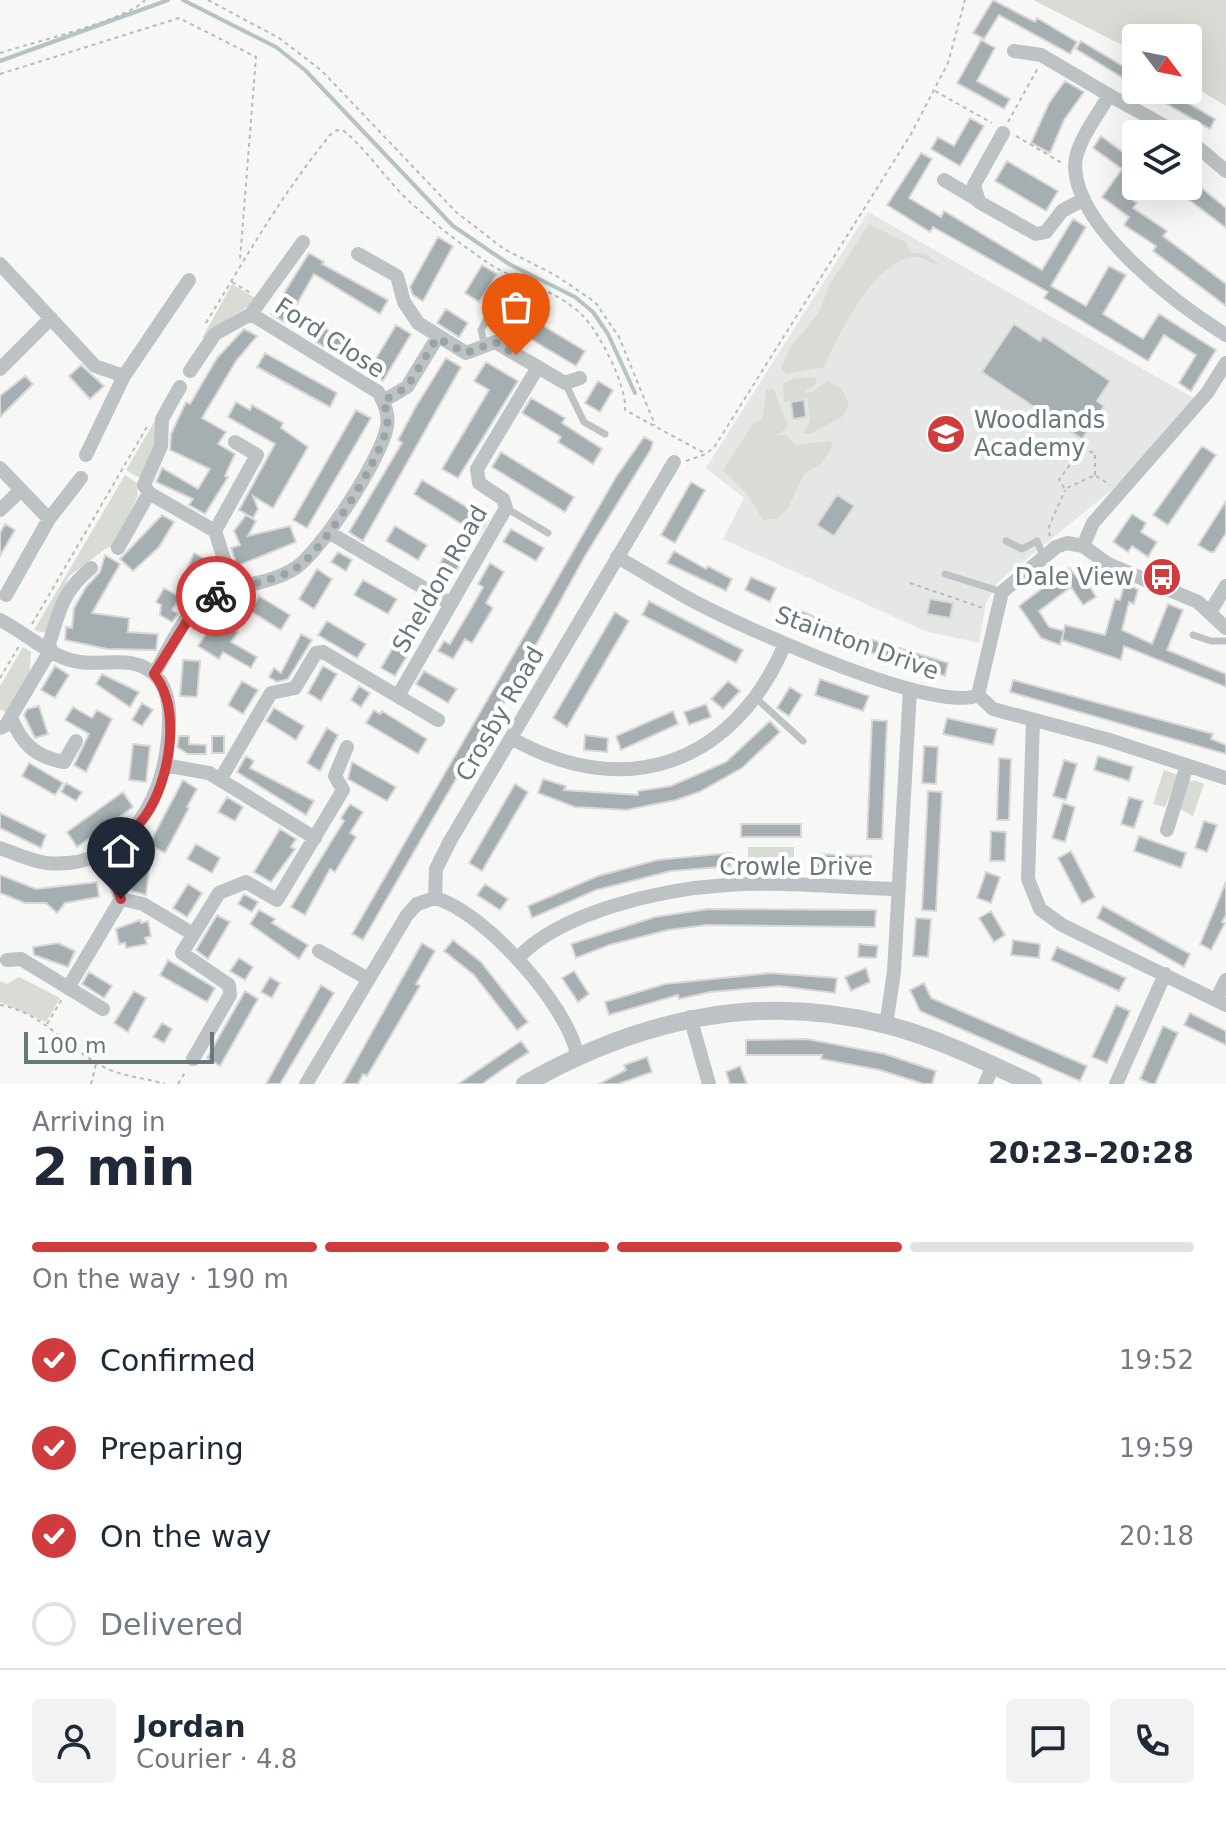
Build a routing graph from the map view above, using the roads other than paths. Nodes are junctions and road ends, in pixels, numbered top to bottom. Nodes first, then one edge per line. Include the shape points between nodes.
1 (1014, 51) dead end
2 (1109, 95) junction
3 (1154, 120) edge
4 (1003, 130) road end
5 (1202, 151) edge
6 (1226, 171) edge
7 (944, 180) dead end
8 (976, 199) junction
9 (1084, 199) junction
10 (303, 242) dead end
11 (358, 254) dead end
12 (0, 264) edge
13 (189, 280) dead end
14 (498, 299) dead end
15 (251, 314) junction
16 (51, 318) junction
17 (1226, 335) edge
18 (437, 338) junction
19 (485, 346) junction
20 (1226, 363) edge
21 (538, 367) junction
22 (0, 369) edge
23 (190, 371) dead end
24 (124, 376) junction
25 (580, 378) dead end
26 (565, 383) junction
27 (180, 387) dead end
28 (383, 401) junction
29 (605, 434) dead end
30 (235, 442) dead end
31 (86, 455) dead end
32 (674, 462) road end
33 (0, 468) edge
34 (81, 478) dead end
35 (21, 490) junction
36 (149, 493) junction
37 (506, 508) junction
38 (0, 510) edge
39 (49, 519) junction
40 (215, 531) junction
41 (330, 533) junction
42 (548, 533) dead end
43 (1006, 541) dead end
44 (1083, 546) junction
45 (118, 548) dead end
46 (617, 557) junction
47 (1044, 558) junction
48 (91, 568) dead end
49 (945, 574) dead end
50 (1226, 586) edge
51 (233, 587) junction
52 (1002, 592) junction
53 (6, 595) dead end
54 (451, 604) junction
55 (1210, 612) junction
56 (0, 620) edge
57 (1226, 628) edge
58 (1193, 635) dead end
59 (1226, 641) edge
60 (785, 644) junction
61 (49, 648) junction
62 (154, 674) junction
63 (910, 689) junction
64 (978, 695) junction
65 (398, 696) junction
66 (757, 699) junction
67 (438, 720) dead end
68 (1033, 720) junction
69 (5, 723) edge
70 (511, 738) junction
71 (76, 741) dead end
72 (803, 741) dead end
73 (347, 747) dead end
74 (164, 765) junction
75 (1187, 765) junction
76 (1226, 778) edge
77 (220, 780) junction
78 (1167, 830) dead end
79 (315, 838) junction
80 (0, 848) edge
81 (104, 851) junction
82 (899, 889) junction
83 (435, 898) junction
84 (121, 899) junction
85 (193, 934) junction
86 (319, 951) dead end
87 (517, 959) junction
88 (7, 960) dead end
89 (1165, 974) junction
90 (368, 979) junction
91 (1226, 980) edge
92 (68, 988) junction
93 (1221, 1002) edge
94 (103, 1009) dead end
95 (690, 1017) junction
96 (886, 1025) junction
97 (577, 1054) junction
98 (193, 1059) road end
99 (993, 1066) junction
100 (306, 1084) edge
101 (525, 1084) edge
102 (709, 1084) edge
103 (985, 1084) edge
104 (1033, 1084) edge
105 (1116, 1084) edge

1 - 2 street via 1044,57
2 - 3 street
2 - 9 street via 1075,168
4 - 8 street via 974,185
5 - 6 street
7 - 8 street
8 - 9 street via 1036,234 1046,232 1062,211
9 - 17 street via 1124,255 1156,286
10 - 15 street, Ford Close
11 - 18 street via 397,276 409,310
12 - 16 street
13 - 24 street
14 - 19 lane via 481,330
15 - 23 street, Ford Close via 215,334
15 - 28 street, Ford Close via 367,383
16 - 22 street
16 - 24 street via 95,366
18 - 19 street via 466,353
18 - 28 street via 407,387
19 - 21 street via 495,342
20 - 44 street via 1207,393 1093,523
21 - 26 street
21 - 37 street, Sheldon Road via 477,469 479,483 503,499
24 - 31 street
25 - 26 street
26 - 29 lane via 584,422
27 - 36 street via 162,419 161,446 144,485
28 - 41 street via 386,431
30 - 40 street via 257,455
32 - 46 street, Crosby Road
33 - 35 street
34 - 39 street
35 - 38 street
35 - 39 street
36 - 40 street
36 - 45 street
37 - 42 lane
37 - 54 street, Sheldon Road
39 - 53 street
40 - 51 street
41 - 51 street via 291,571
41 - 54 street
43 - 47 lane via 1022,549 1037,541
44 - 47 street via 1067,543
44 - 55 street via 1108,564 1183,594
46 - 60 street, Stainton Drive
46 - 70 street, Crosby Road
47 - 52 street
48 - 61 street via 60,603
49 - 52 lane
50 - 55 street
51 - 62 street via 196,607
52 - 64 street
54 - 65 street, Sheldon Road
55 - 57 street
56 - 61 street
58 - 59 lane
60 - 63 street, Stainton Drive
60 - 66 street
61 - 62 street via 81,662 130,662
61 - 69 street
62 - 74 street via 167,696
63 - 64 street, Stainton Drive via 957,701
63 - 82 street
64 - 68 street via 987,706
65 - 67 street
65 - 77 street via 323,652 316,653 295,688 271,693
66 - 70 street via 721,736 698,749 625,770 565,763
66 - 72 lane
68 - 75 street
68 - 89 street via 1028,879 1033,899 1062,925
69 - 71 street via 47,759 64,762
70 - 83 street, Crosby Road via 436,869
73 - 79 street via 335,776 343,790
74 - 77 street
74 - 81 street via 145,815
75 - 76 street
75 - 78 street
77 - 79 street
79 - 85 street via 277,900 246,882 219,893
80 - 81 street via 44,863 65,863
81 - 84 street
82 - 87 street, Crowle Drive via 727,885 652,897 573,920 546,933
82 - 96 street
83 - 87 street via 475,921
83 - 90 street via 424,899 411,910
84 - 85 street via 143,904
84 - 92 street
85 - 98 street via 182,956 229,985 230,995
86 - 90 street
87 - 97 street via 553,1005
88 - 92 street via 21,959
89 - 93 street
89 - 105 street
90 - 100 street
91 - 93 street
92 - 94 street
95 - 96 street via 787,1011
95 - 97 street
95 - 102 street
96 - 99 street
97 - 101 street
99 - 103 street
99 - 104 street

